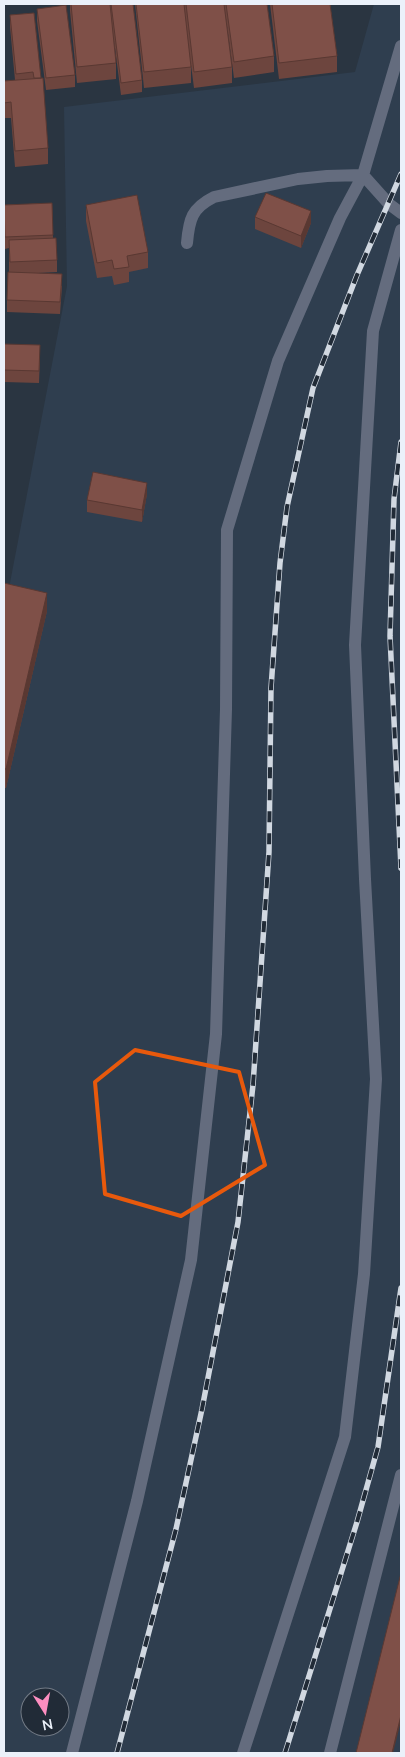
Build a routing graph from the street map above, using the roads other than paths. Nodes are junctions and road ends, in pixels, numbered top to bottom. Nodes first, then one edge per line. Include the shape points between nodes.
1 (401, 46) edge
2 (363, 175) junction
3 (401, 213) edge
4 (401, 230) edge
5 (187, 243) dead end
6 (401, 1475) edge
7 (72, 1753) edge
8 (243, 1753) edge
9 (330, 1753) edge

1 - 2 lane
2 - 3 lane
2 - 5 lane via 298,179 214,196 194,212
2 - 7 lane via 340,218 278,361 227,530 226,709 216,1034 192,1260 138,1501
4 - 8 lane via 373,331 355,644 376,1079 364,1274 345,1437
6 - 9 lane

